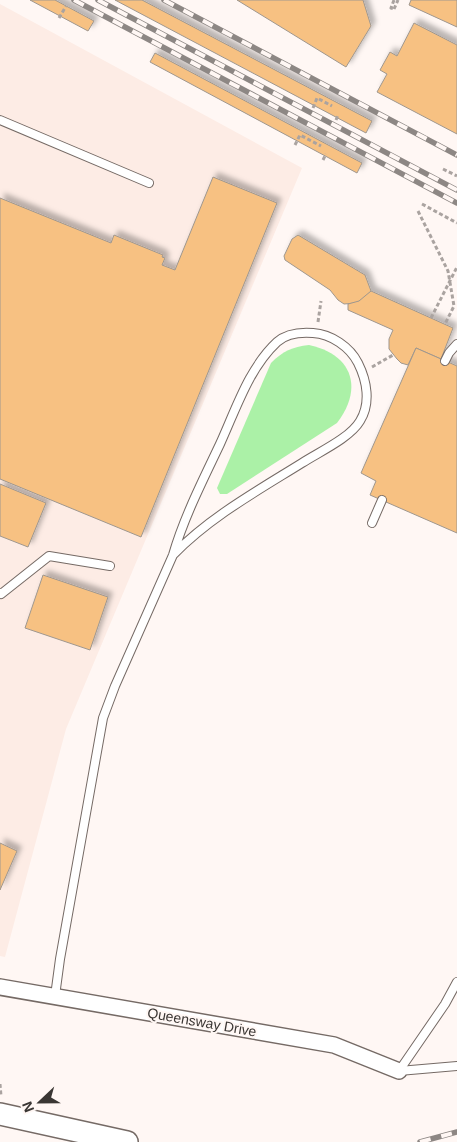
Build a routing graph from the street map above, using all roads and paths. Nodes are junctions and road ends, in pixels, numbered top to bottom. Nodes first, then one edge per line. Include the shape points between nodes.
1 (394, 0) edge
2 (398, 0) edge
3 (66, 6) dead end
4 (59, 18) dead end
5 (332, 106) dead end
6 (313, 108) dead end
7 (338, 115) dead end
8 (0, 120) edge
9 (336, 120) dead end
10 (295, 145) dead end
11 (321, 146) dead end
12 (326, 154) dead end
13 (323, 160) dead end
14 (443, 169) dead end
15 (457, 176) edge
16 (149, 183) dead end
17 (422, 204) dead end
18 (418, 211) dead end
19 (457, 223) edge
20 (457, 267) edge
21 (321, 301) dead end
22 (431, 318) dead end
23 (445, 324) dead end
24 (317, 333) junction
25 (457, 344) edge
26 (393, 355) dead end
27 (445, 361) dead end
28 (363, 372) junction
29 (382, 500) dead end
30 (372, 523) dead end
31 (173, 555) junction
32 (110, 566) dead end
33 (0, 593) edge
34 (457, 982) edge
35 (0, 987) edge
36 (55, 996) junction
37 (457, 1066) edge
38 (399, 1071) junction
39 (0, 1114) edge
40 (127, 1142) edge

1 - 2 path via 391,8 394,9
3 - 4 path
5 - 6 path via 317,98
7 - 9 path
8 - 16 lane
10 - 11 path via 300,135
12 - 13 path
14 - 15 path
17 - 19 path
18 - 23 path via 448,271 454,306
20 - 22 path, bridge
21 - 24 path
24 - 28 lane via 342,344 354,355
24 - 31 lane via 289,334 256,368
25 - 27 lane
26 - 28 path
28 - 31 lane via 366,384 364,411 348,434 213,518
29 - 30 lane
31 - 36 lane via 103,718
32 - 33 lane via 49,556
34 - 38 lane
35 - 36 street, Queensway Drive
36 - 38 street, Queensway Drive via 334,1045
37 - 38 lane
39 - 40 main road

